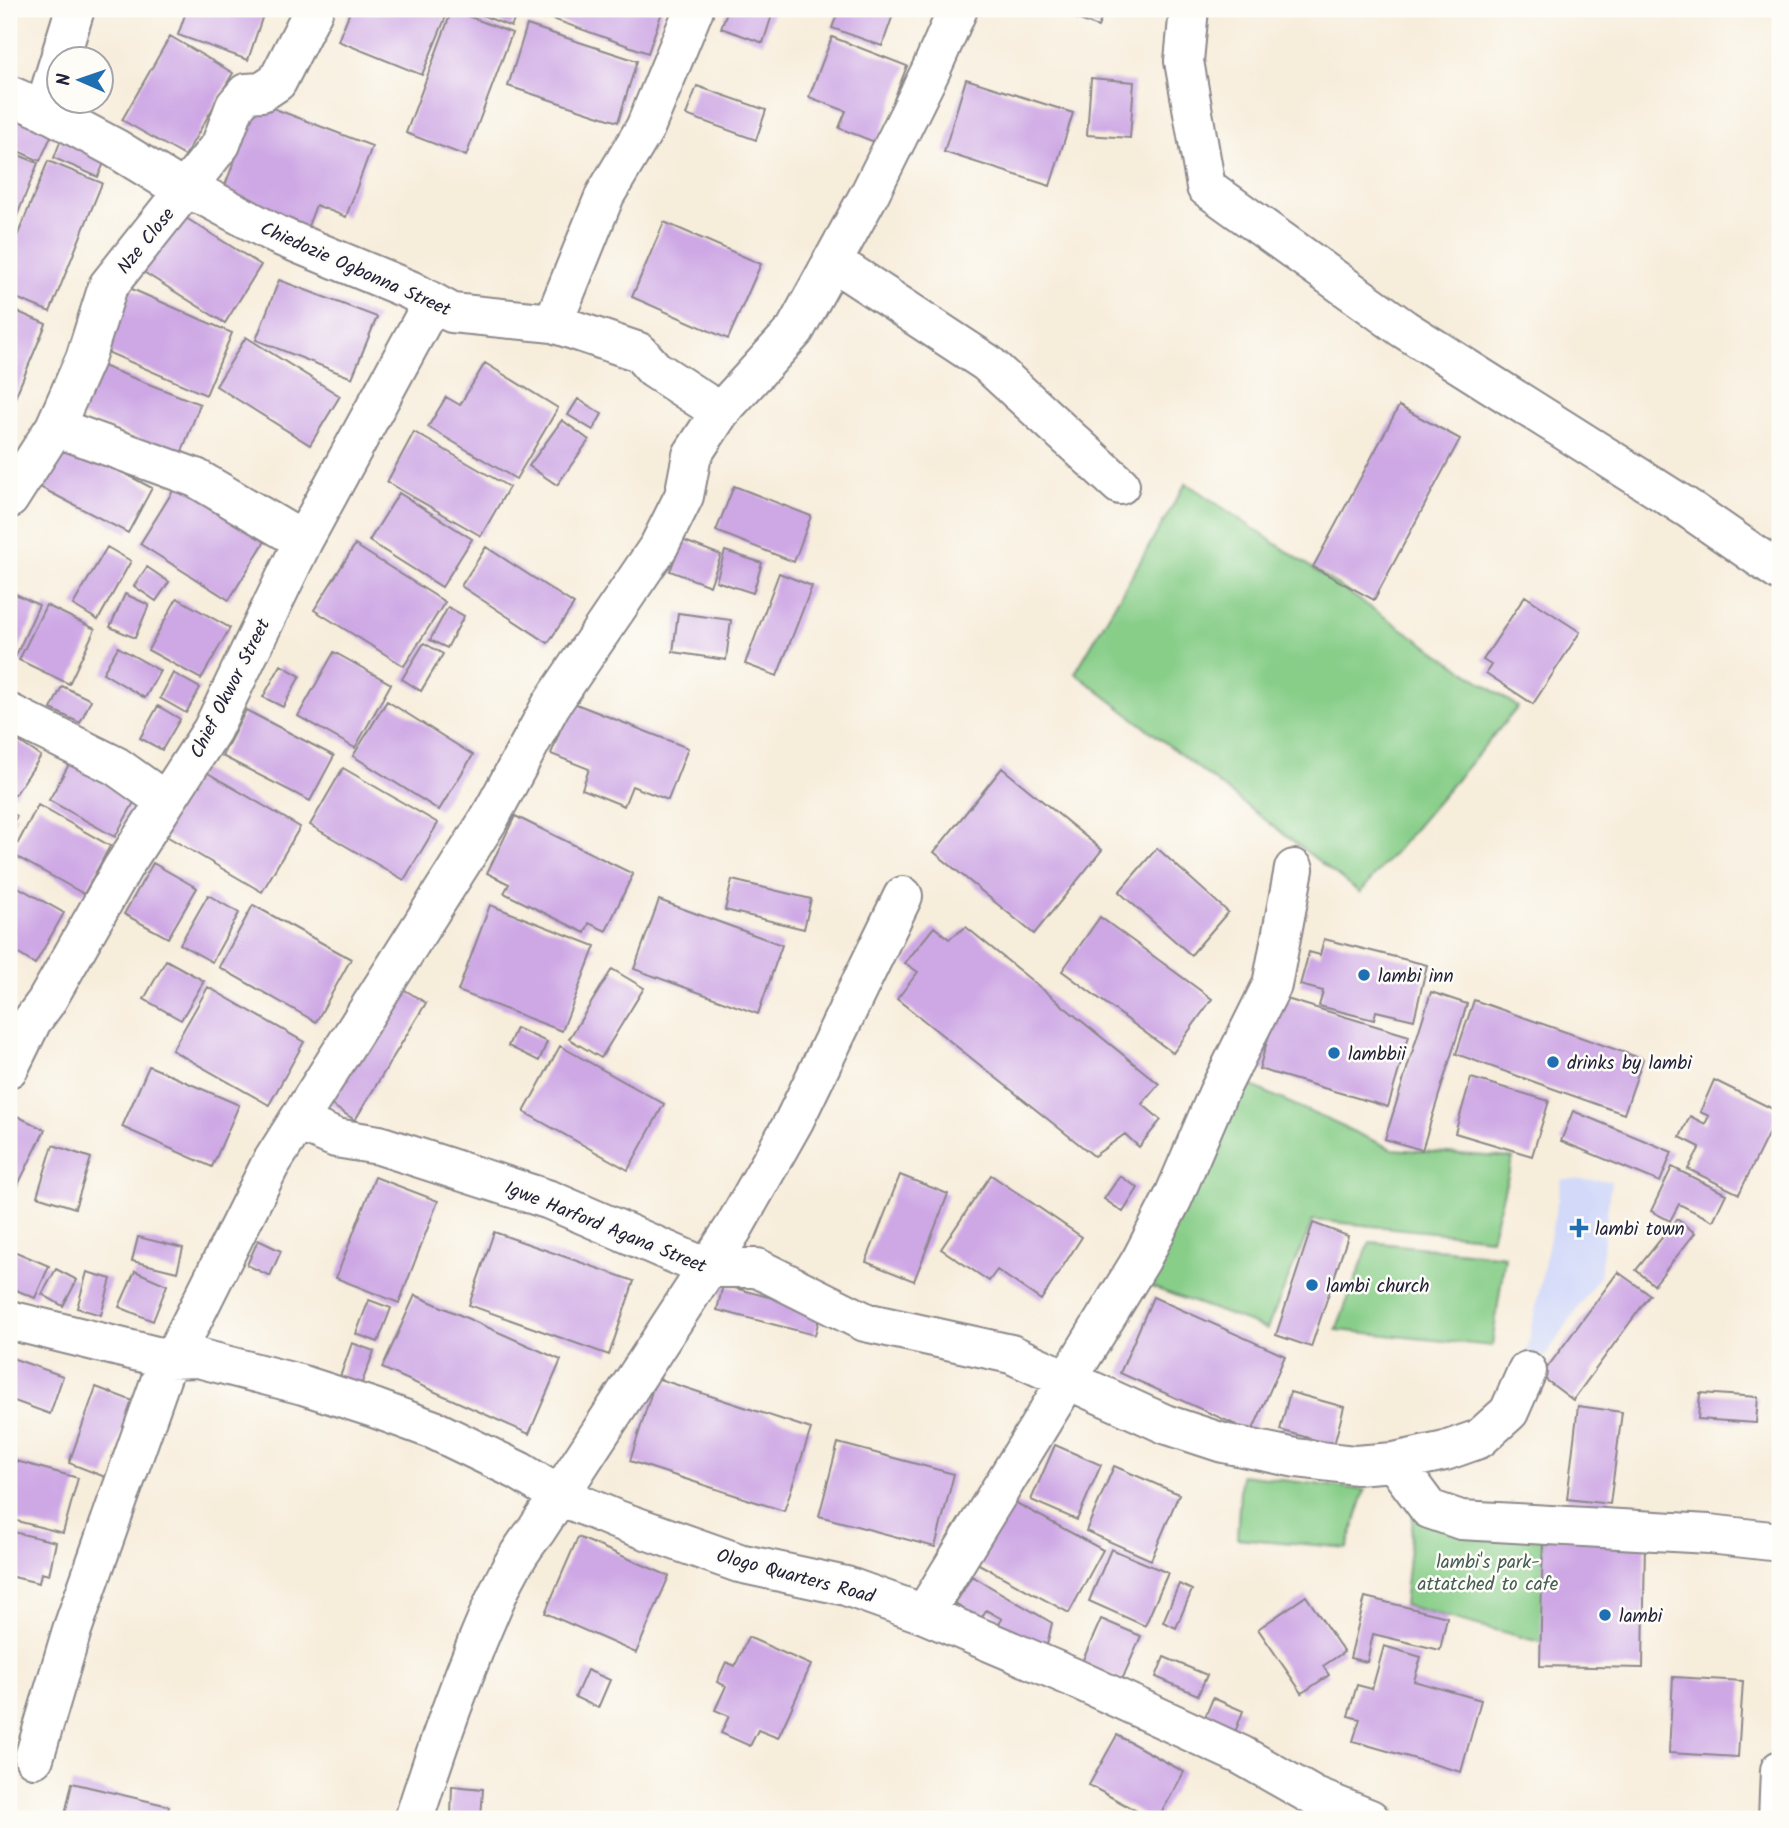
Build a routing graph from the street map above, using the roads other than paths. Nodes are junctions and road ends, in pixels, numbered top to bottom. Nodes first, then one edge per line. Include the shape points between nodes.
1 (75, 9) edge
2 (314, 9) edge
3 (694, 9) edge
4 (958, 9) edge
5 (1189, 9) edge
6 (9, 95) edge
7 (44, 110) junction
8 (185, 191) junction
9 (832, 261) junction
10 (432, 303) junction
11 (553, 323) junction
12 (720, 412) junction
13 (55, 427) junction
14 (1120, 485) dead end
15 (9, 499) edge
16 (303, 541) junction
17 (1780, 572) edge
18 (9, 713) edge
19 (164, 801) junction
20 (1294, 870) dead end
21 (904, 896) dead end
22 (20, 1015) edge
23 (9, 1068) edge
24 (299, 1122) junction
25 (707, 1268) junction
26 (9, 1320) edge
27 (168, 1359) junction
28 (1527, 1371) dead end
29 (1069, 1378) junction
30 (1394, 1462) junction
31 (558, 1495) junction
32 (1780, 1542) edge
33 (924, 1614) junction
34 (34, 1758) dead end
35 (1780, 1770) edge
36 (414, 1819) edge
37 (1370, 1819) edge
38 (1778, 1819) edge

1 - 7 street
2 - 8 street, Nze Close via 277,82 262,92 246,93 221,144
3 - 11 street via 645,128 605,195
4 - 9 street
5 - 17 street via 1184,61 1206,187 1404,329 1689,509
6 - 7 street, Chiedozie Ogbonna Street
7 - 8 street, Chiedozie Ogbonna Street
8 - 10 street, Chiedozie Ogbonna Street via 202,194 277,235
8 - 13 street, Nze Close via 108,286 85,359
9 - 12 street via 795,330
9 - 14 street via 986,363
10 - 11 street, Chiedozie Ogbonna Street via 452,313
10 - 16 street, Chief Okwor Street
11 - 12 street, Chiedozie Ogbonna Street via 639,352 654,369
12 - 24 street via 692,455 684,496 659,546 551,705 489,819
13 - 15 street, Nze Close
13 - 16 street via 196,478
16 - 19 street, Chief Okwor Street via 212,730
18 - 19 street via 116,766
19 - 22 street, Chief Okwor Street
20 - 29 street via 1272,985 1146,1249
21 - 25 street via 794,1121
22 - 23 street, Chief Okwor Street
24 - 25 street, Igwe Harford Agana Street via 336,1138 379,1145 550,1200
24 - 27 street via 270,1165 191,1325 174,1357
25 - 29 street, Igwe Harford Agana Street via 757,1268 865,1322 1012,1354
25 - 31 street
26 - 27 street, Ologo Quarters Road
27 - 31 street, Ologo Quarters Road via 209,1361 374,1408 434,1430
27 - 34 street via 72,1630
28 - 30 street, Igwe Harford Agana Street via 1509,1412 1479,1438
29 - 30 street, Igwe Harford Agana Street via 1165,1424 1223,1443 1355,1465
29 - 33 street
30 - 32 street via 1429,1509 1461,1520
31 - 33 street, Ologo Quarters Road via 739,1563 846,1586
31 - 36 street via 521,1549 485,1623
33 - 37 street, Ologo Quarters Road via 1072,1677 1241,1755 1315,1797
35 - 38 street

